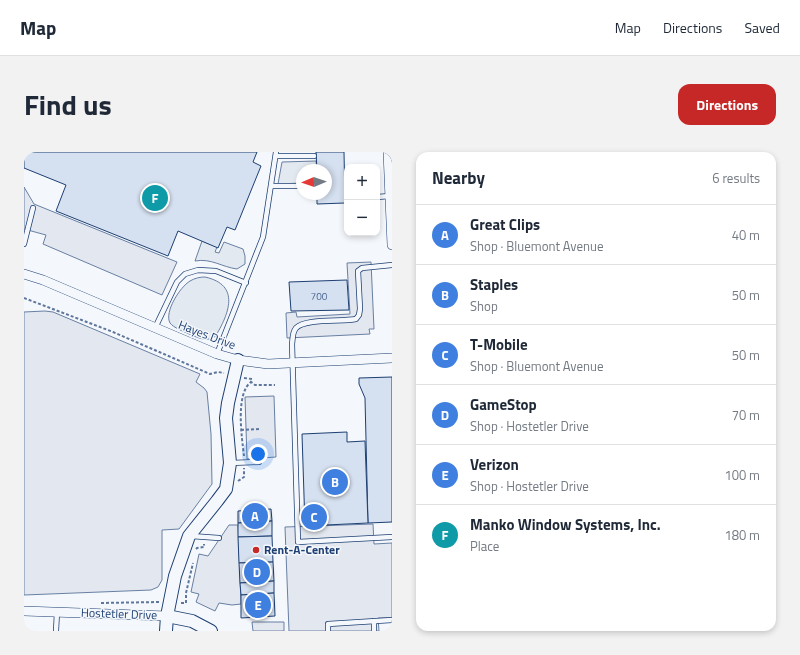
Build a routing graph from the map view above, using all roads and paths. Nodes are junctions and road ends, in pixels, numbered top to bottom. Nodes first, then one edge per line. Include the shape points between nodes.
1 (388, 152) edge
2 (276, 154) edge
3 (314, 156) dead end
4 (272, 186) junction
5 (296, 186) edge
6 (390, 196) junction
7 (380, 197) edge
8 (33, 208) dead end
9 (392, 237) edge
10 (24, 244) edge
11 (392, 245) edge
12 (392, 265) edge
13 (24, 274) edge
14 (246, 283) junction
15 (24, 298) edge
16 (155, 328) junction
17 (217, 354) junction
18 (392, 358) edge
19 (238, 360) junction
20 (293, 363) junction
21 (235, 376) junction
22 (275, 385) dead end
23 (260, 429) dead end
24 (227, 431) junction
25 (259, 462) dead end
26 (230, 463) junction
27 (189, 536) junction
28 (392, 537) edge
29 (219, 538) dead end
30 (24, 611) edge
31 (56, 612) junction
32 (166, 616) junction
33 (392, 620) edge
34 (374, 621) junction
35 (56, 631) edge
36 (158, 631) edge
37 (166, 631) edge
38 (211, 631) edge
39 (328, 631) edge
40 (374, 631) edge

1 - 6 street
2 - 3 lane
2 - 4 lane
4 - 5 lane
4 - 14 lane via 264,237
6 - 7 lane
6 - 9 street
8 - 10 lane
9 - 11 street
12 - 20 lane via 358,270 360,309 356,320 305,323 297,327 293,333
13 - 16 street, Hayes Drive
14 - 16 lane via 216,271 198,270 185,274 176,282
14 - 17 lane
15 - 21 path via 113,332 210,374 218,372
16 - 17 street, Hayes Drive
17 - 19 street, Hayes Drive
18 - 20 street, Hayes Drive
19 - 20 street, Hayes Drive via 268,364
19 - 21 street
20 - 28 lane via 298,542
21 - 22 path via 252,379 250,382 255,385
21 - 24 street via 228,403
23 - 24 path
24 - 26 street
25 - 26 lane
26 - 27 street via 226,488
27 - 29 lane
27 - 32 street via 175,576
30 - 31 street, Hostetler Drive
31 - 32 street, Hostetler Drive
31 - 35 lane
32 - 36 street
32 - 37 street
32 - 38 street, Hostetler Drive via 192,621
33 - 34 lane
34 - 39 lane via 328,624
34 - 40 lane

